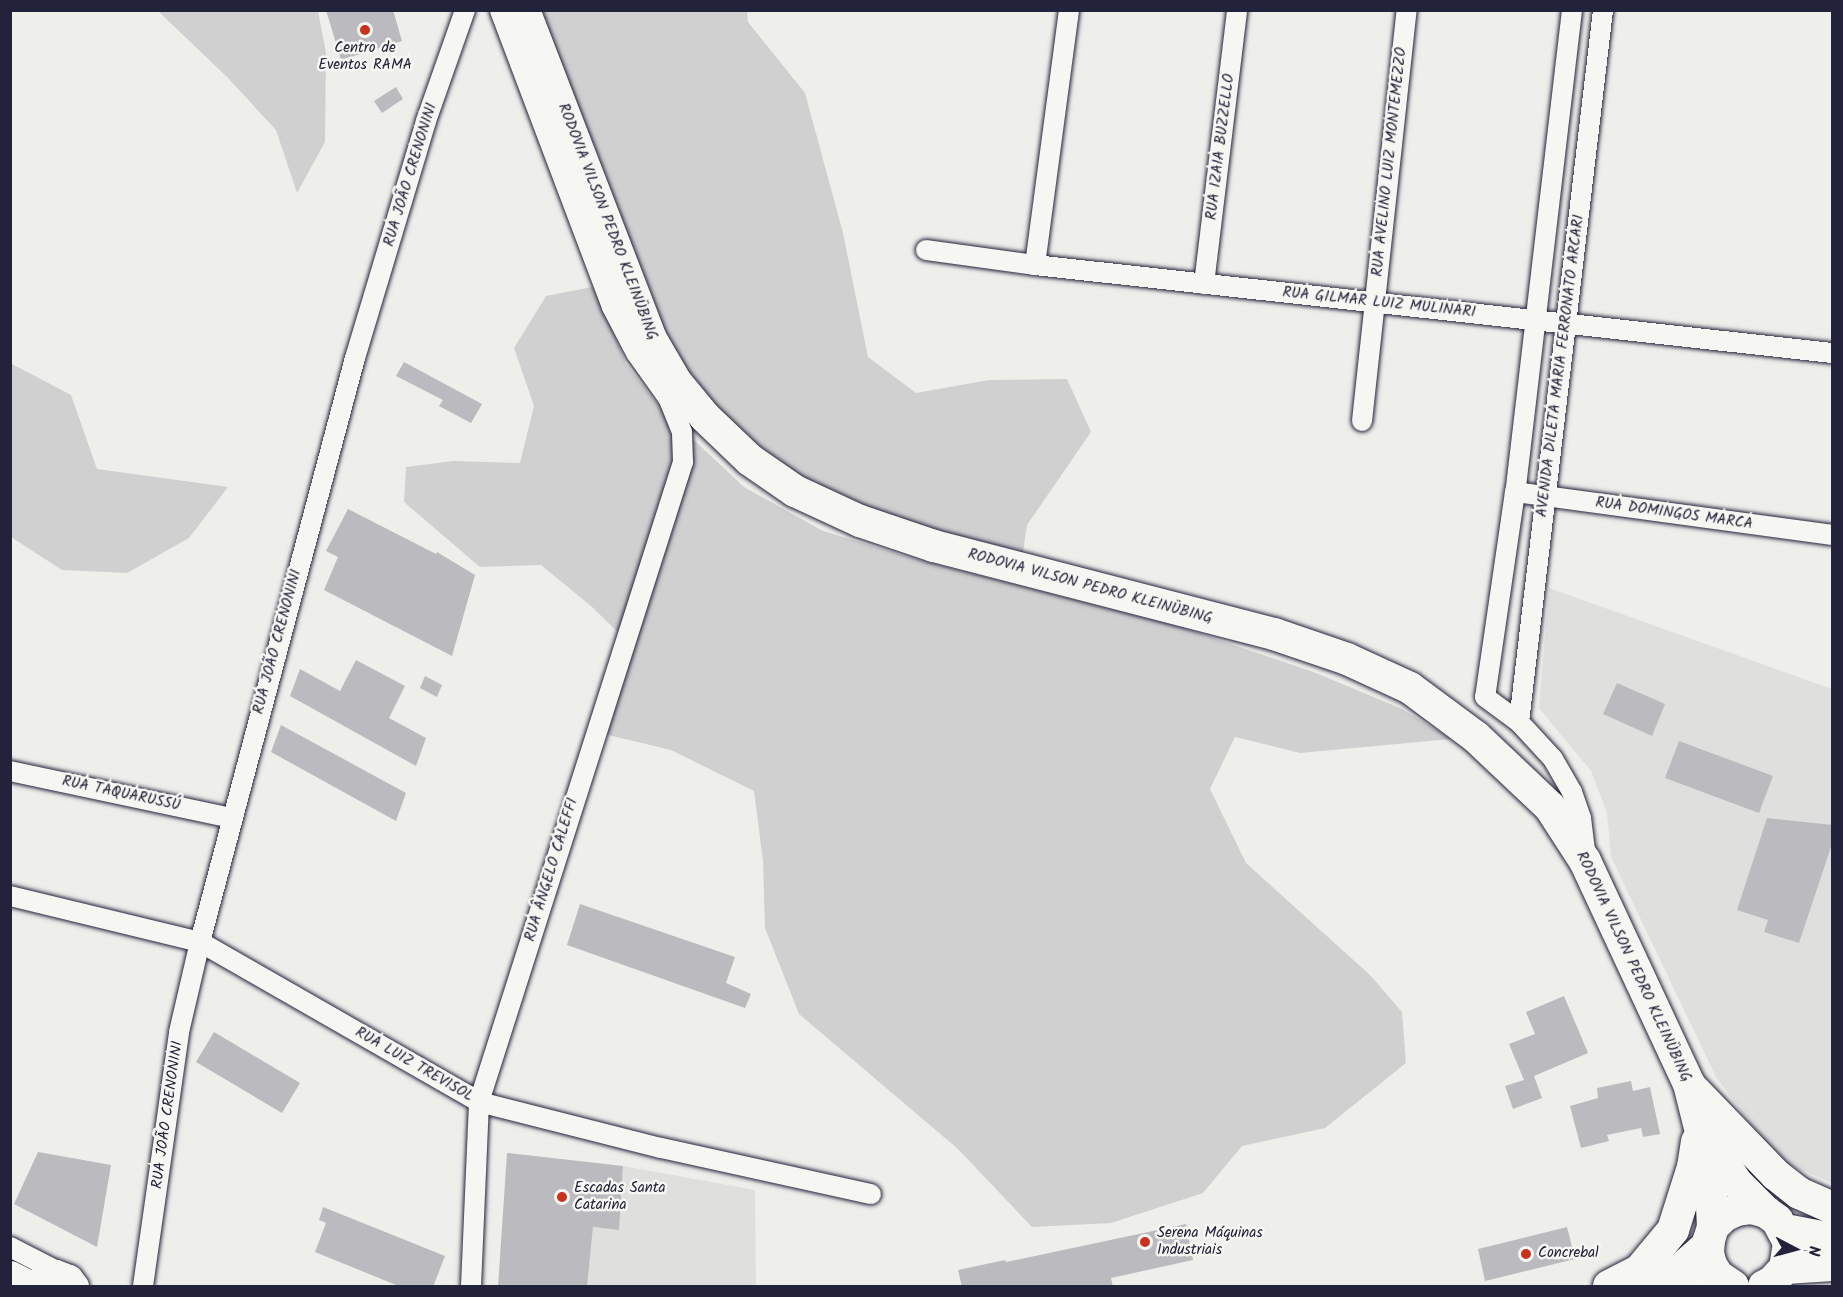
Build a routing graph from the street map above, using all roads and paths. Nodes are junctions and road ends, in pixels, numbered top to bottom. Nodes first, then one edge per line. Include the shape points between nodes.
1 (465, 10) edge
2 (500, 10) edge
3 (524, 10) edge
4 (1069, 10) edge
5 (1237, 10) edge
6 (1407, 10) edge
7 (1572, 10) edge
8 (1603, 10) edge
9 (926, 250) dead end
10 (1035, 265) junction
11 (1204, 284) junction
12 (1375, 302) junction
13 (1536, 320) junction
14 (1566, 323) junction
15 (1833, 353) edge
16 (1362, 421) dead end
17 (1515, 492) junction
18 (1546, 496) junction
19 (1833, 536) edge
20 (1519, 722) junction
21 (10, 771) edge
22 (231, 818) junction
23 (1586, 861) junction
24 (10, 896) edge
25 (200, 942) junction
26 (1689, 1084) junction
27 (479, 1102) junction
28 (1699, 1126) junction
29 (871, 1194) dead end
30 (1833, 1208) edge
31 (1775, 1221) junction
32 (1711, 1234) junction
33 (1833, 1239) edge
34 (10, 1247) edge
35 (1833, 1265) edge
36 (10, 1274) edge
37 (74, 1281) edge
38 (1773, 1281) edge
39 (1723, 1283) edge
40 (35, 1286) edge
41 (143, 1287) edge
42 (471, 1287) edge
43 (1609, 1287) edge
44 (1636, 1287) edge
45 (1671, 1287) edge

1 - 22 street, RUA JOÃO CRENONINI via 426,121 355,358
2 - 27 street, RUA ÂNGELO CALEFFI via 612,307 636,353 668,398 682,432 683,462
3 - 23 main road, RODOVIA VILSON PEDRO KLEINÜBING via 651,339 676,382 698,409 750,460 795,491 860,521 1008,567 1274,634 1347,659 1410,688 1476,737 1523,779 1550,807
4 - 10 street
5 - 11 street, RUA IZAIA BUZZELLO
6 - 12 street, RUA AVELINO LUIZ MONTEMEZZO
7 - 13 street, AVENIDA DILETA MARIA FERRONATO ARCARI
8 - 14 street, AVENIDA DILETA MARIA FERRONATO ARCARI
9 - 10 street, RUA GILMAR LUIZ MULINARI
10 - 11 street, RUA GILMAR LUIZ MULINARI
11 - 12 street, RUA GILMAR LUIZ MULINARI
12 - 13 street, RUA GILMAR LUIZ MULINARI
12 - 16 street, RUA AVELINO LUIZ MONTEMEZZO
13 - 14 street, RUA GILMAR LUIZ MULINARI
13 - 17 street, AVENIDA DILETA MARIA FERRONATO ARCARI
14 - 15 street, RUA GILMAR LUIZ MULINARI
14 - 18 street, AVENIDA DILETA MARIA FERRONATO ARCARI
17 - 18 street, RUA DOMINGOS MARCA
17 - 20 street, AVENIDA DILETA MARIA FERRONATO ARCARI via 1485,697
18 - 19 street, RUA DOMINGOS MARCA
18 - 20 street, AVENIDA DILETA MARIA FERRONATO ARCARI
20 - 23 street via 1553,759 1572,792 1581,818
21 - 22 street, RUA TAQUARUSSÚ
22 - 25 street, RUA JOÃO CRENONINI
23 - 26 main road, RODOVIA VILSON PEDRO KLEINÜBING
24 - 25 street, RUA LUIZ TREVISOL
25 - 27 street, RUA LUIZ TREVISOL
25 - 41 street, RUA JOÃO CRENONINI via 179,1032
26 - 28 main road, RODOVIA VILSON PEDRO KLEINÜBING
26 - 30 main road via 1776,1175 1799,1193
27 - 29 street, RUA LUIZ TREVISOL via 661,1148
27 - 42 street, RUA ÂNGELO CALEFFI
28 - 31 main road, RODOVIA VILSON PEDRO KLEINÜBING via 1736,1182
28 - 32 main road, RODOVIA VILSON PEDRO KLEINÜBING via 1710,1168
28 - 43 main road via 1693,1167 1673,1230 1639,1271
31 - 32 main road via 1752,1208 1737,1210 1724,1216
31 - 33 main road
31 - 38 main road via 1788,1256
32 - 39 main road, RODOVIA VILSON PEDRO KLEINÜBING via 1708,1253
32 - 44 main road via 1676,1269
34 - 37 street
35 - 38 main road
36 - 40 main road
37 - 40 main road via 49,1274
39 - 45 main road

